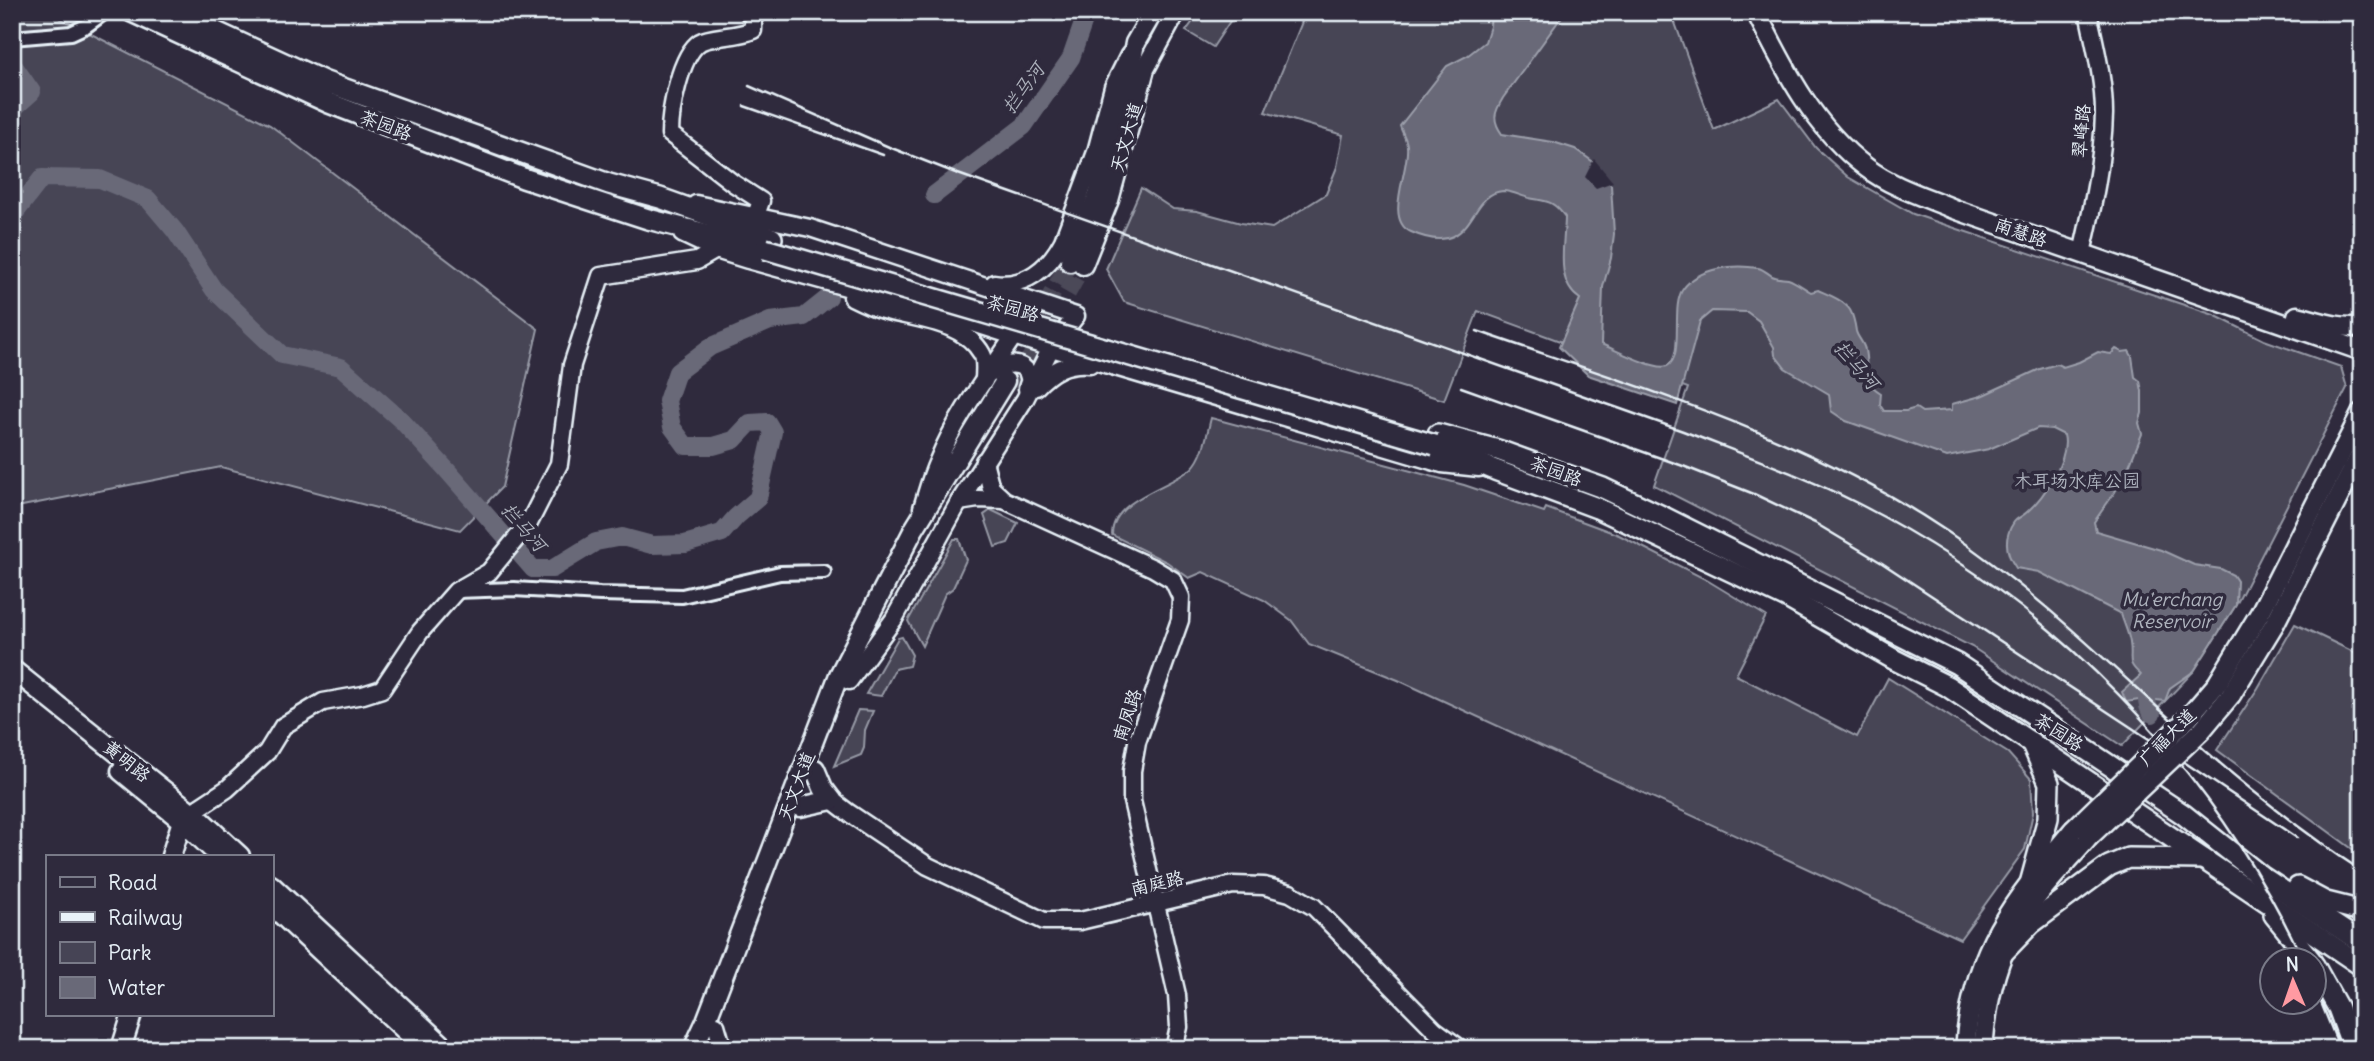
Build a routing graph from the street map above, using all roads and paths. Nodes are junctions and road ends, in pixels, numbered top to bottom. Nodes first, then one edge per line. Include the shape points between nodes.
1 (105, 12) edge
2 (132, 12) edge
3 (173, 12) edge
4 (748, 12) edge
5 (1153, 12) edge
6 (1176, 12) edge
7 (1756, 12) edge
8 (1768, 12) edge
9 (2088, 12) edge
10 (194, 17) edge
11 (12, 38) edge
12 (660, 198) junction
13 (756, 215) junction
14 (648, 219) junction
15 (768, 244) junction
16 (2083, 248) junction
17 (716, 250) junction
18 (1069, 261) junction
19 (799, 274) junction
20 (965, 279) junction
21 (1035, 303) junction
22 (2248, 311) junction
23 (951, 316) junction
24 (1076, 316) joint
25 (2297, 316) junction
26 (2362, 326) edge
27 (1016, 337) junction
28 (2362, 339) edge
29 (1051, 348) junction
30 (2362, 351) edge
31 (2362, 365) edge
32 (1117, 367) junction
33 (984, 381) junction
34 (1014, 389) junction
35 (2361, 412) edge
36 (1436, 440) junction
37 (2362, 451) edge
38 (984, 461) junction
39 (1495, 470) junction
40 (1004, 500) junction
41 (959, 502) junction
42 (914, 530) junction
43 (824, 572) dead end
44 (456, 591) junction
45 (12, 669) edge
46 (849, 681) junction
47 (12, 683) edge
48 (2224, 689) junction
49 (2031, 741) junction
50 (815, 769) junction
51 (832, 800) junction
52 (800, 807) junction
53 (2183, 814) junction
54 (192, 821) junction
55 (2081, 834) junction
56 (172, 855) edge
57 (183, 855) edge
58 (218, 855) edge
59 (239, 855) edge
60 (2203, 859) junction
61 (2031, 880) junction
62 (273, 887) edge
63 (2255, 894) junction
64 (1155, 902) junction
65 (273, 907) edge
66 (2362, 911) edge
67 (2362, 943) edge
68 (2303, 946) edge
69 (2003, 953) junction
70 (2362, 966) edge
71 (2328, 989) edge
72 (119, 1016) edge
73 (131, 1016) edge
74 (716, 1026) junction
75 (109, 1049) edge
76 (121, 1049) edge
77 (425, 1049) edge
78 (447, 1049) edge
79 (693, 1049) edge
80 (706, 1049) edge
81 (723, 1049) edge
82 (1174, 1049) edge
83 (1461, 1049) edge
84 (1965, 1049) edge
85 (1983, 1049) edge
86 (2353, 1049) edge

1 - 11 street via 71,33
2 - 14 main road, 茶园路 via 329,103 523,178
3 - 10 main road, 茶园路
4 - 13 street via 753,30 701,41 687,55 670,116 670,134 761,201
5 - 18 main road, 天文大道 via 1135,43 1098,195
6 - 18 main road, 天文大道 via 1145,69 1109,200
7 - 16 main road, 南慧路 via 1807,106 1868,168 1909,191
8 - 16 main road, 南慧路 via 1816,100 1875,160 1914,182
9 - 16 street, 翠峰路 via 2104,114
10 - 12 main road, 茶园路 via 323,81 608,184
12 - 13 street, 茶园路
12 - 15 main road, 茶园路
13 - 20 street, 茶园路
14 - 15 main road, 茶园路
14 - 17 street, 茶园路
15 - 36 main road, 茶园路 via 1252,377
16 - 22 main road, 南慧路
16 - 25 main road, 南慧路
17 - 19 street, 茶园路
17 - 44 street via 697,261 601,276 572,365 559,464 529,523 489,572
18 - 20 street via 1013,283
19 - 23 street, 茶园路
19 - 33 street via 878,309 963,334 984,356
20 - 21 street, 茶园路
20 - 23 street via 979,291 982,301 974,314
21 - 24 street, 茶园路
21 - 27 street, 天文大道
22 - 30 main road, 南慧路
22 - 31 main road via 2348,354
23 - 27 street, 茶园路
24 - 29 street, 天文大道
25 - 26 main road via 2331,325
25 - 28 main road, 南慧路
27 - 29 street, 茶园路
27 - 33 street, 天文大道
29 - 32 street, 茶园路
29 - 34 street, 天文大道
32 - 34 street via 1066,365
32 - 39 street, 茶园路 via 1441,464
33 - 34 street via 997,367 1018,365 1029,378
33 - 42 street, 天文大道 via 938,460
34 - 38 street, 天文大道
34 - 42 main road, 天文大道
34 - 46 main road, 天文大道 via 923,537
35 - 48 main road, 广福大道
36 - 39 main road, 茶园路
36 - 53 main road, 茶园路 via 1498,450 1603,488 1662,516 1957,664
37 - 48 main road, 广福大道 via 2275,623
38 - 40 street via 991,488
38 - 41 street, 天文大道
39 - 49 main road, 茶园路 via 1597,508 1787,598 1947,686
40 - 41 street
40 - 64 street, 南凤路 via 1153,568 1172,580 1181,597 1180,620 1137,742 1132,771 1132,800
41 - 46 street, 天文大道 via 894,619
42 - 79 main road, 天文大道 via 839,675
43 - 44 street via 780,573 682,596
44 - 54 street via 419,632 382,689 323,702 283,726 267,752
45 - 54 main road, 黄明路
46 - 50 main road, 天文大道
47 - 54 main road, 黄明路
48 - 55 main road, 广福大道, bridge via 2186,720
49 - 60 main road, 茶园路
49 - 61 main road via 2049,783 2048,818
50 - 51 main road
50 - 52 main road, 天文大道
51 - 52 main road
51 - 64 street, 南庭路 via 928,866 1044,921 1080,921
52 - 74 main road, 天文大道
53 - 66 main road via 2326,902
53 - 67 main road, 茶园路 via 2260,876
54 - 56 main road
54 - 57 main road
54 - 58 main road, 黄明路
54 - 59 main road, 黄明路
55 - 61 main road, 广福大道
55 - 69 main road, 广福大道 via 2015,928
60 - 63 main road, 茶园路
60 - 69 main road via 2128,858 2109,866 2032,923
61 - 84 main road, 广福大道 via 2000,925 1977,976
62 - 78 main road
63 - 68 main road
63 - 70 main road, 茶园路
64 - 82 street, 南凤路 via 1177,995 1179,1027
64 - 83 street, 南庭路 via 1233,885 1290,893 1314,906 1426,1021
65 - 77 main road
69 - 85 main road, 广福大道 via 1993,982
71 - 86 main road
72 - 75 main road
73 - 76 main road
74 - 80 main road, 天文大道
74 - 81 street

